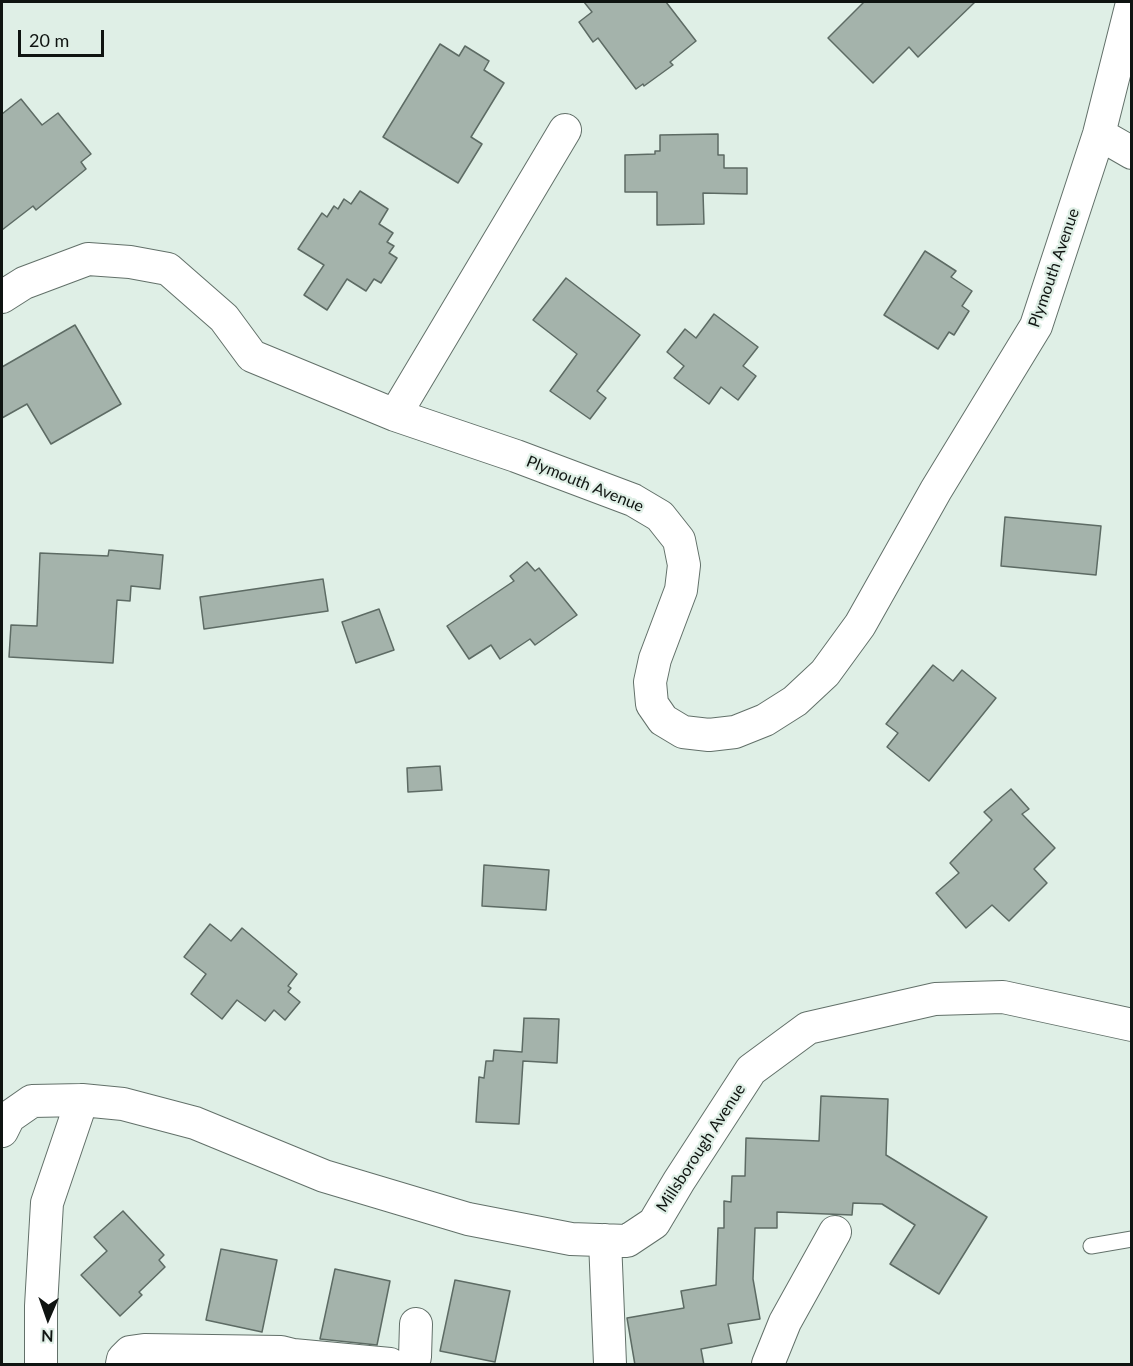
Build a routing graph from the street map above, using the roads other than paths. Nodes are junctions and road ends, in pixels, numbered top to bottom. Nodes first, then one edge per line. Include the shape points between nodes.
1 (1131, 3) edge
2 (565, 130) dead end
3 (1099, 134) junction
4 (1131, 153) edge
5 (2, 297) edge
6 (394, 415) junction
7 (1131, 1025) edge
8 (82, 1100) junction
9 (2, 1131) edge
10 (835, 1232) dead end
11 (1131, 1239) edge
12 (605, 1240) junction
13 (1091, 1246) dead end
14 (417, 1324) dead end
15 (296, 1360) edge
16 (41, 1365) edge
17 (122, 1365) edge
18 (390, 1365) edge
19 (409, 1365) edge
20 (610, 1365) edge
21 (768, 1365) edge

1 - 3 street, Plymouth Avenue
2 - 6 street
3 - 4 street
3 - 6 street, Plymouth Avenue via 1036,326 860,625 825,673 795,701 765,720 735,732 683,732 663,720 652,704 654,659 681,590 684,565 679,540 660,516 633,500
5 - 6 street, Plymouth Avenue via 24,283 88,258 168,269 224,318 252,356
7 - 12 street, Millsborough Avenue via 1003,997 935,999 808,1028 751,1070 654,1222 627,1241
8 - 9 street, Millsborough Avenue via 32,1101 9,1118
8 - 12 street, Millsborough Avenue via 123,1104 195,1123 324,1176 468,1219 571,1239
8 - 16 street via 47,1203
10 - 21 street via 785,1322
11 - 13 lane
12 - 20 street
14 - 19 street via 415,1357
15 - 17 street via 281,1352 144,1350 130,1352
15 - 18 street

